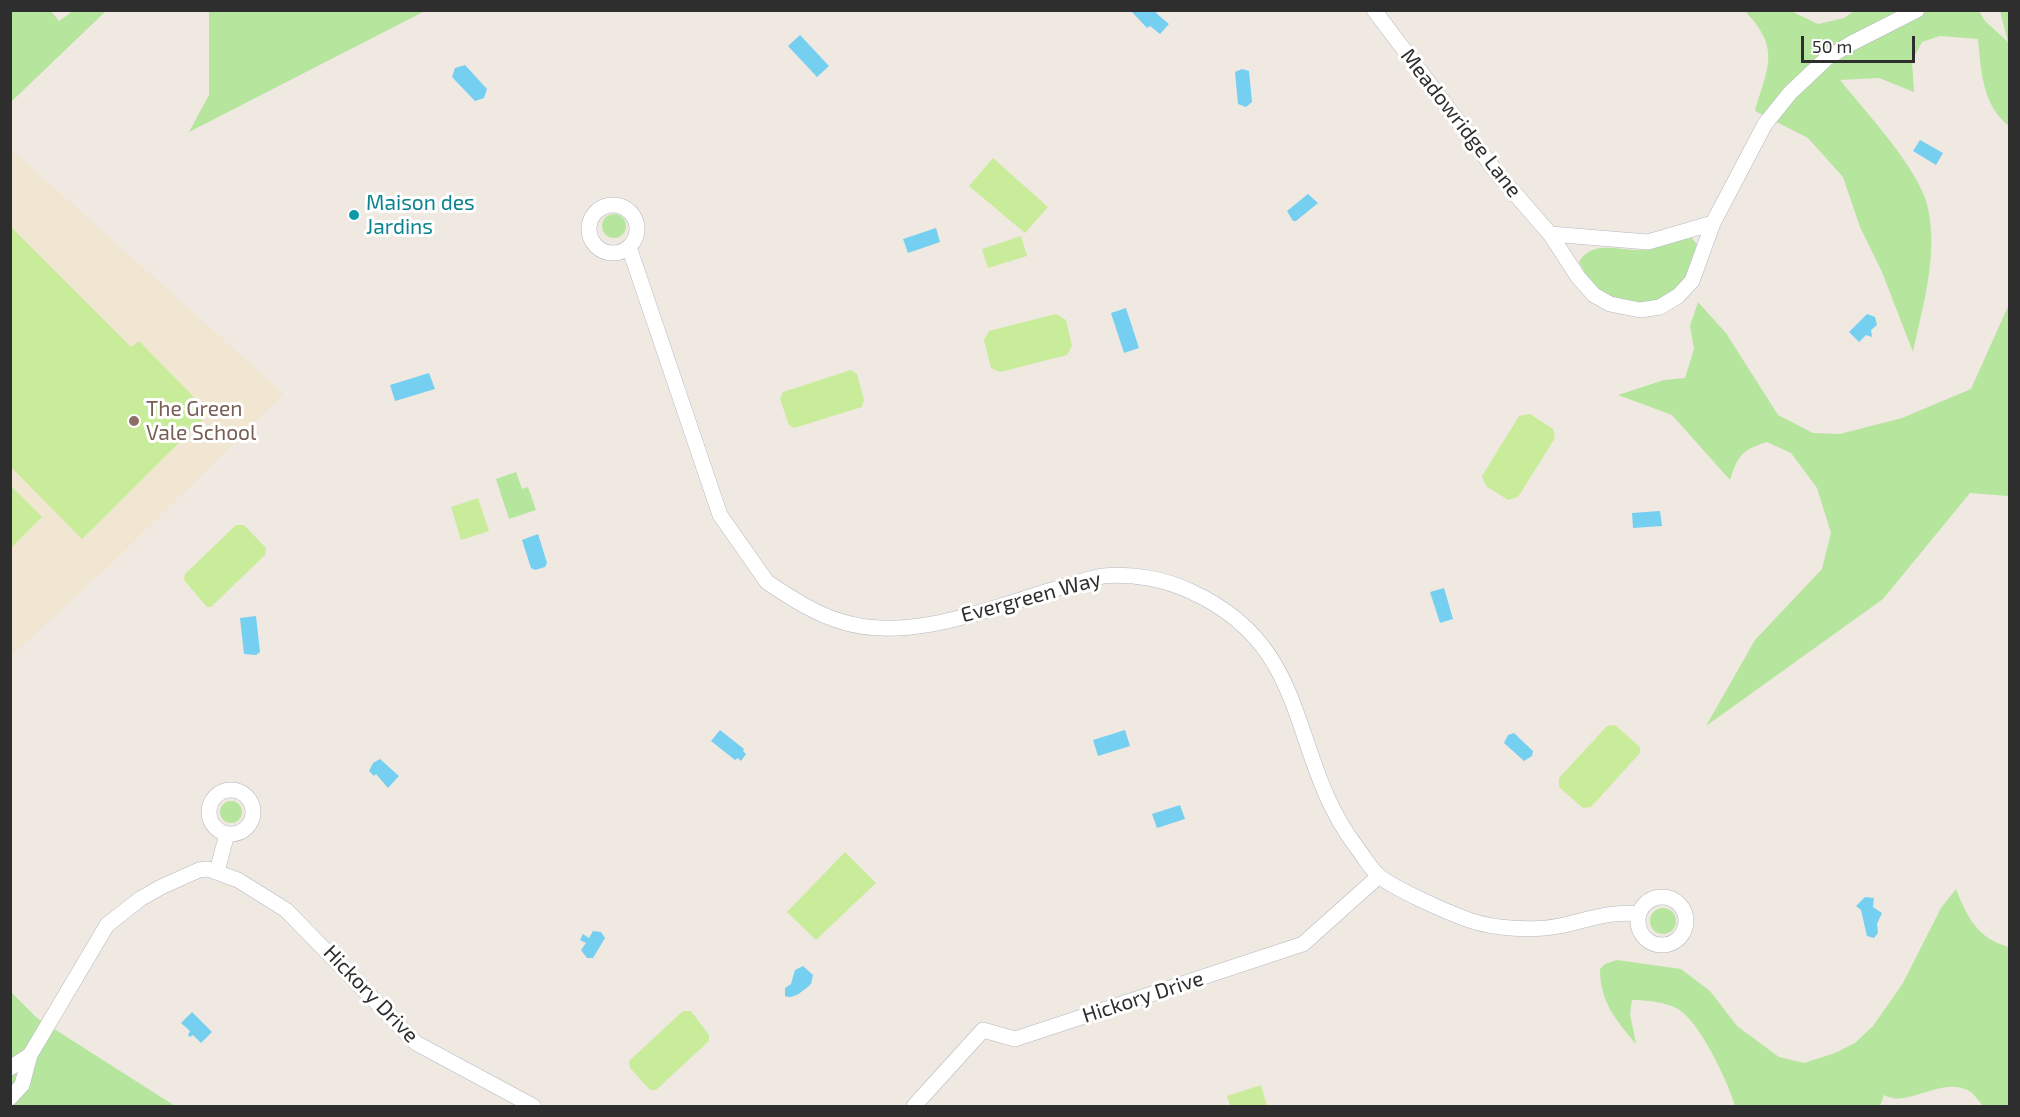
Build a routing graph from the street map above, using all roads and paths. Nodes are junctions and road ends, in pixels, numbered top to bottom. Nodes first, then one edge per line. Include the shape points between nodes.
1 (1374, 10) edge
2 (1917, 10) edge
3 (1713, 223) junction
4 (1550, 234) junction
5 (629, 247) dead end
6 (226, 834) dead end
7 (217, 871) junction
8 (1379, 876) junction
9 (1638, 914) dead end
10 (30, 1055) junction
11 (10, 1068) edge
12 (10, 1098) edge
13 (533, 1107) edge
14 (914, 1107) edge

1 - 4 street, Meadowridge Lane via 1497,173
2 - 3 street, Meadowridge Lane via 1834,54 1790,93 1765,124
3 - 4 street via 1648,242
3 - 4 street, Meadowridge Lane via 1692,281 1660,307 1640,310 1610,304 1594,295
5 - 8 street, Evergreen Way via 720,515 767,582 808,609 836,620 888,629 925,626 1102,576 1136,576 1192,591 1246,626 1275,660 1328,802
6 - 7 street
7 - 10 street via 199,870 161,887 107,925
7 - 13 street, Hickory Drive via 286,910 416,1042
8 - 9 street, Evergreen Way via 1442,909 1493,925 1548,928 1618,913
8 - 14 street, Hickory Drive via 1303,944 1015,1040 983,1030
10 - 11 street
10 - 12 street via 22,1085

